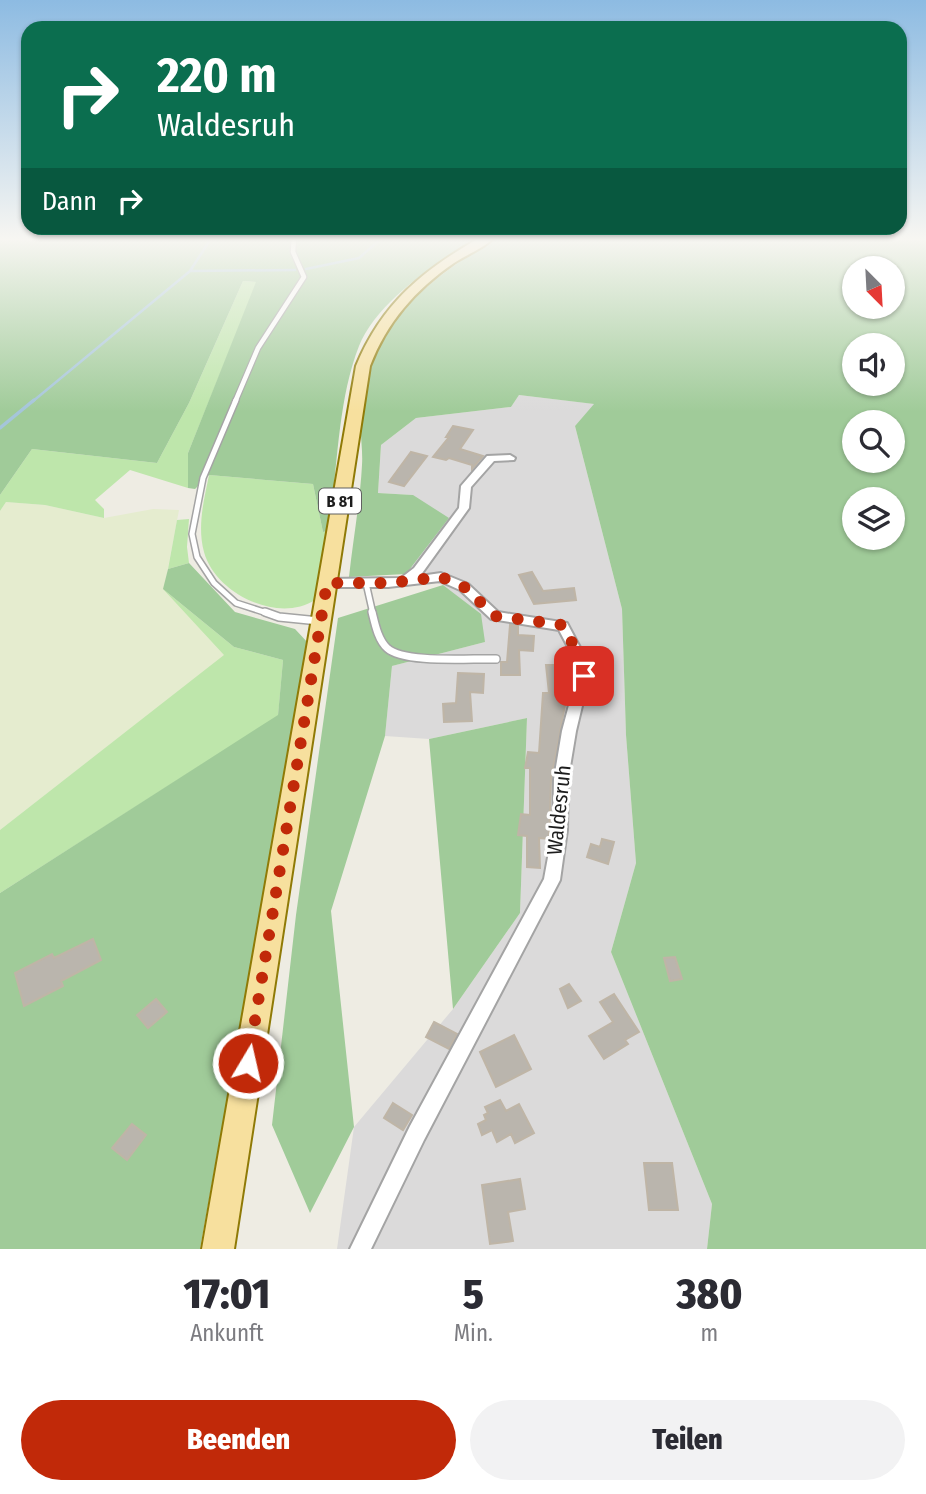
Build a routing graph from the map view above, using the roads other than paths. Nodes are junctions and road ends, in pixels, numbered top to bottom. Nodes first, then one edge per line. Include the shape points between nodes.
1 (292, 295) edge
2 (406, 295) edge
3 (510, 458) dead end
4 (404, 580) junction
5 (327, 583) junction
6 (366, 583) junction
7 (321, 621) junction
8 (496, 659) dead end
9 (218, 1249) edge
10 (360, 1249) edge

1 - 7 lane via 258,348 203,478 192,534 197,557 214,583 236,603 279,617
2 - 5 main road, B 81 via 373,340 358,388
3 - 4 street via 491,458 466,486 464,508 418,571
4 - 6 street, Waldesruh
4 - 10 street, Waldesruh via 441,577 464,587 495,616 563,625 585,668 561,779 560,830 552,880
5 - 6 street, Waldesruh
5 - 7 main road, B 81
6 - 8 lane via 387,649 405,656
7 - 9 main road, B 81

